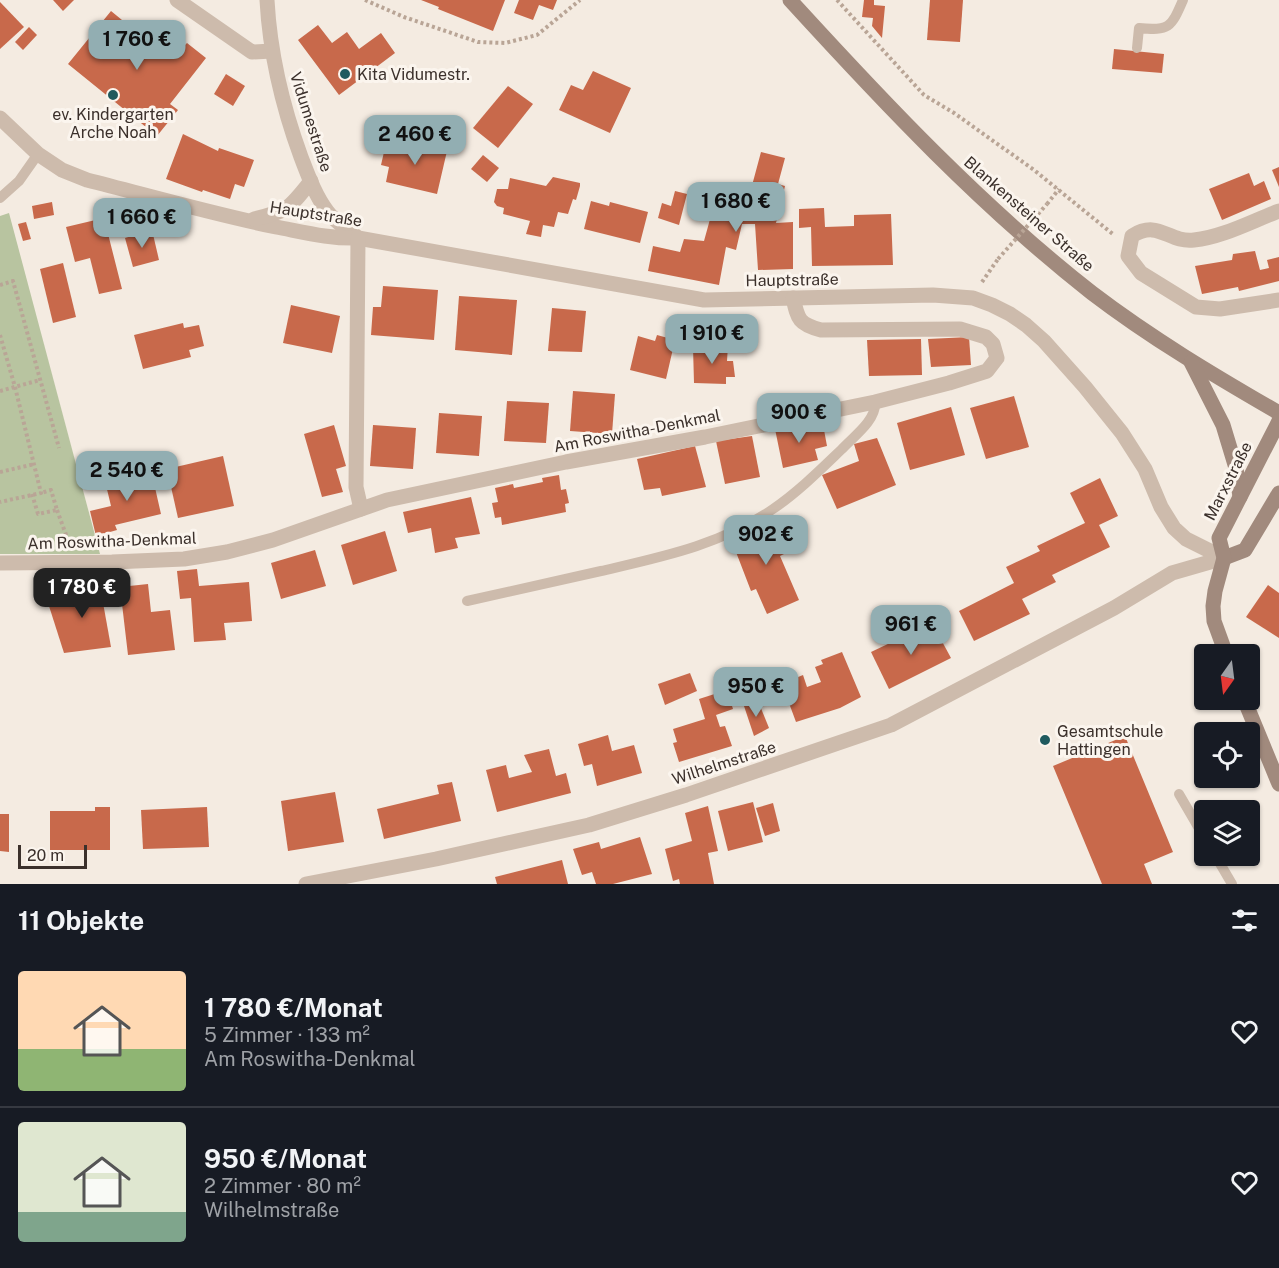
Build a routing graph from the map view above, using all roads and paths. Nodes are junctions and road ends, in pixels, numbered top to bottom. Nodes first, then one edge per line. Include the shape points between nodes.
1 (177, 0) edge
2 (267, 0) edge
3 (365, 0) edge
4 (580, 0) edge
5 (790, 0) edge
6 (837, 0) edge
7 (1183, 0) edge
8 (1137, 48) dead end
9 (272, 51) junction
10 (0, 118) edge
11 (38, 154) junction
12 (310, 181) junction
13 (1059, 189) junction
14 (0, 198) edge
15 (1279, 211) edge
16 (248, 221) junction
17 (358, 238) junction
18 (1129, 247) junction
19 (0, 285) edge
20 (793, 298) junction
21 (973, 298) junction
22 (1279, 300) edge
23 (0, 335) edge
24 (1191, 362) junction
25 (40, 380) junction
26 (15, 387) junction
27 (0, 390) edge
28 (875, 402) junction
29 (1279, 413) edge
30 (1279, 422) edge
31 (59, 448) dead end
32 (35, 464) junction
33 (0, 472) edge
34 (1279, 492) edge
35 (41, 493) junction
36 (32, 494) junction
37 (1240, 497) junction
38 (0, 502) edge
39 (361, 508) junction
40 (57, 510) junction
41 (1224, 558) junction
42 (75, 562) junction
43 (0, 563) edge
44 (467, 601) dead end
45 (1222, 644) edge
46 (1249, 710) edge
47 (1279, 784) edge
48 (1179, 794) dead end
49 (1194, 820) edge
50 (1221, 866) edge
51 (306, 884) edge
52 (1232, 884) edge

1 - 9 street via 252,52
2 - 9 street, Vidumestraße
3 - 4 path via 478,42 505,43 537,35
5 - 24 main road, Blankensteiner Straße via 880,100 989,205 1093,293
6 - 13 path via 924,95
7 - 8 lane via 1168,27 1139,28
9 - 12 street, Vidumestraße via 286,115
10 - 11 street, Hauptstraße
11 - 14 lane via 19,181
11 - 16 street, Hauptstraße via 87,180
12 - 16 street, Hauptstraße via 281,212
12 - 17 street, Vidumestraße via 327,212
13 - 18 path
13 - 21 path, bridge via 998,259
15 - 18 street via 1194,240 1151,228 1142,230 1132,236
16 - 17 street, Hauptstraße via 337,238
17 - 20 street, Hauptstraße via 704,300
17 - 39 street via 356,487
18 - 22 street via 1128,256 1141,273 1196,307 1220,309
19 - 25 path via 13,281
20 - 21 street, Hauptstraße
20 - 28 street, Am Roswitha-Denkmal via 797,317 806,326 821,330 960,328 986,337 993,344 997,358 987,371
21 - 41 street, Hauptstraße via 1010,314 1044,341 1122,433 1145,468 1174,528 1186,539
23 - 26 path
24 - 29 main road, Blankensteiner Straße
24 - 37 main road via 1223,425
25 - 26 path
25 - 31 path
26 - 27 path
26 - 32 path
28 - 39 street, Am Roswitha-Denkmal via 566,462
28 - 44 lane via 869,421 834,457 772,510 739,529 682,552
30 - 37 main road, Marxstraße
32 - 33 path
32 - 35 path
34 - 41 main road via 1245,550
35 - 36 path
35 - 40 path via 51,490
36 - 38 path
36 - 40 path via 38,514
37 - 41 main road, Marxstraße via 1219,538
39 - 42 street, Am Roswitha-Denkmal via 227,552 184,559
40 - 42 path
41 - 45 main road, Marxstraße via 1213,606
41 - 51 street, Wilhelmstraße via 1172,573 1104,614 880,729 589,825
42 - 43 street, Am Roswitha-Denkmal
46 - 47 main road
48 - 49 lane
50 - 52 lane

